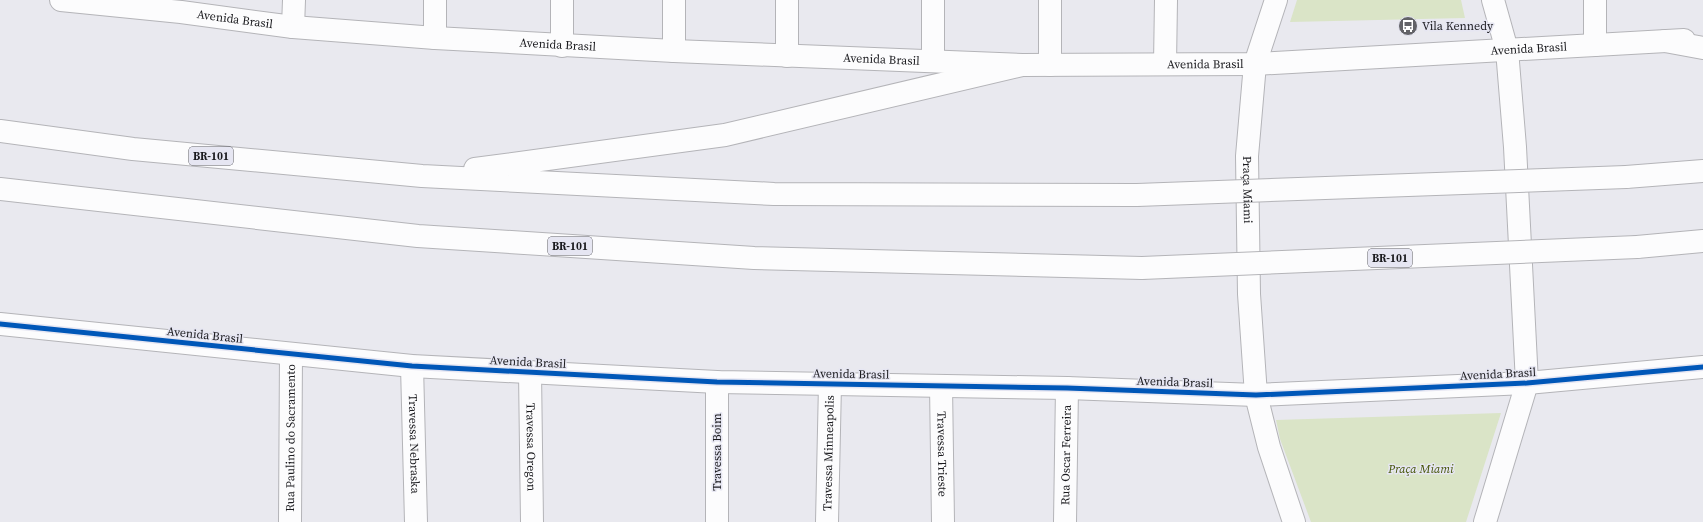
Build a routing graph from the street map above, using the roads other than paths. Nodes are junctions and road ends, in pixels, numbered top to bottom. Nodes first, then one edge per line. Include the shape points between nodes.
1 (64, 0) edge
2 (294, 0) edge
3 (435, 0) edge
4 (562, 0) edge
5 (674, 0) edge
6 (787, 0) edge
7 (933, 0) edge
8 (1050, 0) edge
9 (1166, 0) edge
10 (1276, 0) edge
11 (1492, 0) edge
12 (1595, 0) edge
13 (181, 6) edge
14 (293, 27) junction
15 (435, 38) junction
16 (1703, 38) edge
17 (1665, 41) junction
18 (1595, 45) junction
19 (562, 46) junction
20 (1703, 48) edge
21 (1507, 50) junction
22 (674, 51) junction
23 (787, 56) junction
24 (933, 61) junction
25 (1165, 64) junction
26 (1255, 64) junction
27 (1022, 65) junction
28 (1050, 65) junction
29 (0, 131) edge
30 (1703, 171) edge
31 (422, 176) junction
32 (0, 189) edge
33 (1703, 241) edge
34 (0, 324) edge
35 (291, 354) junction
36 (412, 366) junction
37 (1703, 367) edge
38 (530, 372) junction
39 (718, 382) junction
40 (1527, 383) junction
41 (830, 384) junction
42 (941, 386) junction
43 (1067, 388) junction
44 (1256, 395) junction
45 (290, 522) edge
46 (416, 522) edge
47 (532, 522) edge
48 (716, 522) edge
49 (827, 522) edge
50 (942, 522) edge
51 (1065, 522) edge
52 (1294, 522) edge
53 (1485, 522) edge

1 - 13 main road, Avenida Brasil
2 - 14 main road
3 - 15 main road
4 - 19 main road
5 - 22 main road
6 - 23 main road
7 - 24 main road
8 - 28 main road
9 - 25 main road
10 - 26 main road, Praça Miami
11 - 21 main road
12 - 18 main road
13 - 14 main road, Avenida Brasil
14 - 15 main road, Avenida Brasil
15 - 19 main road, Avenida Brasil
16 - 17 main road, Avenida Brasil
17 - 18 main road, Avenida Brasil
17 - 20 main road
18 - 21 main road, Avenida Brasil
19 - 22 main road, Avenida Brasil
21 - 26 main road, Avenida Brasil
21 - 40 main road via 1515,147
22 - 23 main road, Avenida Brasil
23 - 24 main road, Avenida Brasil
24 - 27 main road, Avenida Brasil
25 - 26 main road, Avenida Brasil
25 - 28 main road, Avenida Brasil
26 - 44 main road, Praça Miami via 1247,156 1249,294
27 - 28 main road, Avenida Brasil
27 - 31 main road via 724,135
29 - 31 main road, BR-101 via 133,149
30 - 31 main road, BR-101, bridge via 1137,195 774,194
32 - 33 main road, BR-101, bridge via 418,236 754,258 1142,268 1637,247
34 - 35 main road, Avenida Brasil
35 - 36 main road, Avenida Brasil
35 - 45 main road, Rua Paulino do Sacramento
36 - 38 main road, Avenida Brasil
36 - 46 main road, Travessa Nebraska
37 - 40 main road, Avenida Brasil
38 - 39 main road, Avenida Brasil
38 - 47 main road, Travessa Oregon
39 - 41 main road, Avenida Brasil
39 - 48 main road, Travessa Boim
40 - 44 main road, Avenida Brasil
40 - 53 main road
41 - 42 main road, Avenida Brasil
41 - 49 main road, Travessa Minneapolis
42 - 43 main road, Avenida Brasil
42 - 50 main road, Travessa Trieste
43 - 44 main road, Avenida Brasil
43 - 51 main road, Rua Oscar Ferreira
44 - 52 main road, Praça Miami via 1269,447

